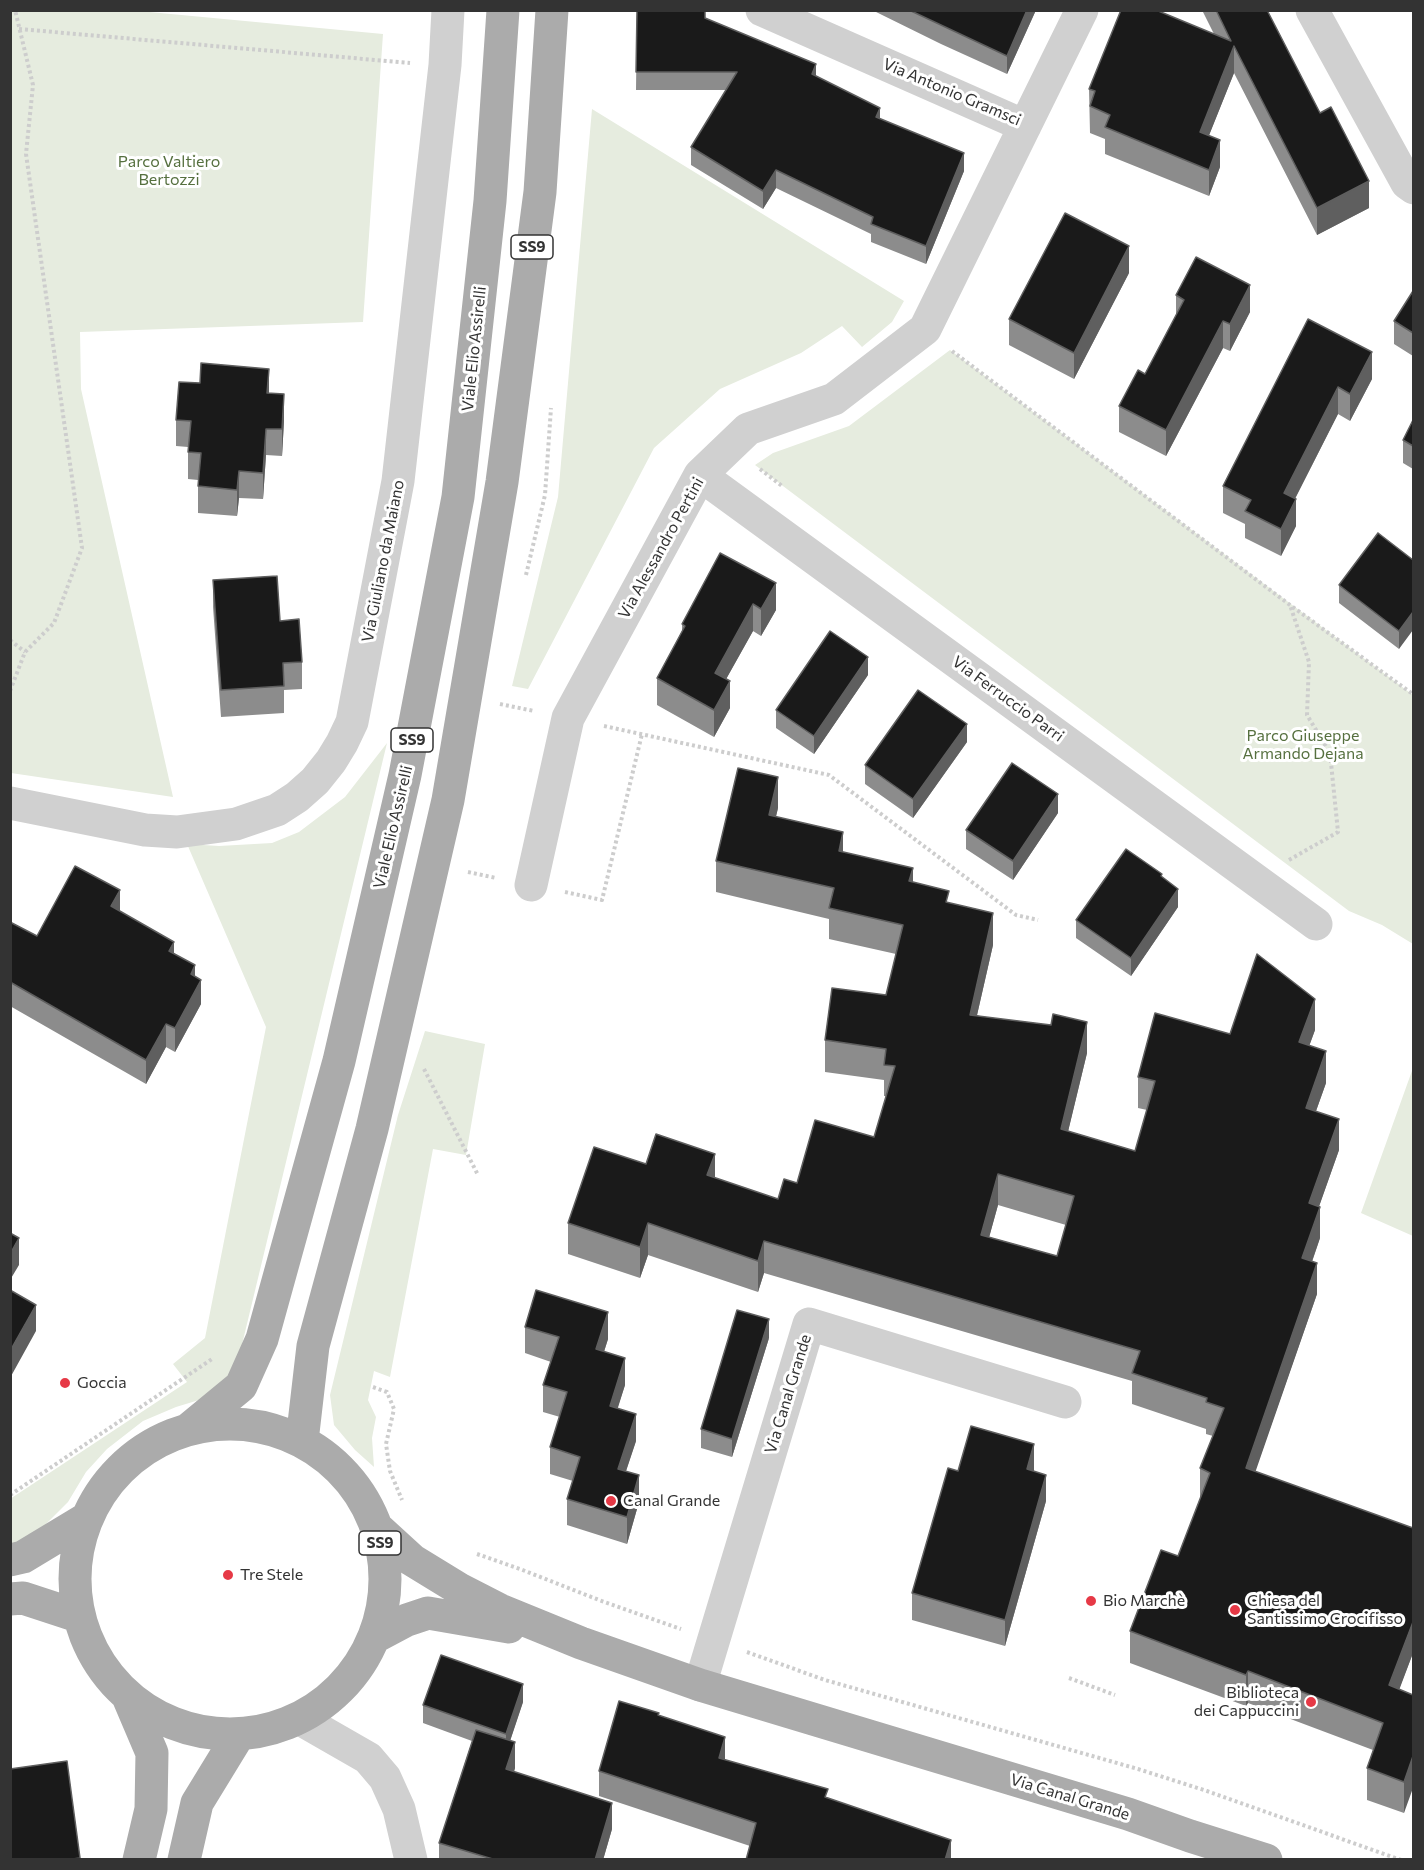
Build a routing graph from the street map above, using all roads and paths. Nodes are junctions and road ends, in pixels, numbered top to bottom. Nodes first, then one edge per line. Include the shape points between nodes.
1 (15, 10) edge
2 (448, 10) edge
3 (503, 10) edge
4 (552, 10) edge
5 (762, 10) edge
6 (1082, 10) edge
7 (1312, 10) edge
8 (19, 29) junction
9 (412, 63) dead end
10 (1025, 126) junction
11 (1413, 188) edge
12 (925, 329) junction
13 (700, 475) junction
14 (1290, 605) junction
15 (10, 640) edge
16 (25, 652) junction
17 (10, 691) edge
18 (1413, 695) edge
19 (601, 725) dead end
20 (10, 803) edge
21 (531, 885) dead end
22 (1268, 889) junction
23 (1038, 920) dead end
24 (1316, 924) dead end
25 (420, 1060) dead end
26 (478, 1175) dead end
27 (217, 1355) dead end
28 (373, 1387) dead end
29 (1065, 1402) dead end
30 (190, 1428) junction
31 (302, 1441) junction
32 (10, 1495) edge
33 (406, 1510) dead end
34 (86, 1519) junction
35 (377, 1528) junction
36 (471, 1551) dead end
37 (10, 1560) edge
38 (10, 1599) edge
39 (78, 1616) junction
40 (655, 1620) dead end
41 (375, 1637) junction
42 (581, 1643) junction
43 (739, 1649) dead end
44 (1069, 1678) dead end
45 (700, 1685) junction
46 (1115, 1695) dead end
47 (129, 1699) junction
48 (300, 1719) junction
49 (238, 1736) junction
50 (139, 1860) edge
51 (184, 1860) edge
52 (411, 1860) edge
53 (1266, 1860) edge
54 (1401, 1860) edge

1 - 8 path
2 - 20 street, Via Giuliano da Maiano via 398,481 352,722 342,743 321,774 297,797 277,810 236,824 177,832 145,830
3 - 30 main road, Viale Elio Assirelli / SS9 via 490,201 458,497 402,786 339,1061 262,1339 241,1386
4 - 31 main road, SS9 via 540,192 502,482 448,800 372,1129 313,1346
5 - 10 street, Via Antonio Gramsci
6 - 10 street, Via Antonio Gramsci
7 - 11 street
8 - 9 path
8 - 16 path via 33,85 26,154 82,548 54,624
10 - 12 street, Via Alessandro Pertini
12 - 13 street, Via Alessandro Pertini via 834,399 748,429
12 - 14 path
13 - 21 street, Via Alessandro Pertini via 568,718
13 - 22 street, Via Ferruccio Parri
14 - 18 path
14 - 22 path via 1309,662 1307,715 1330,753 1338,832 1285,862
15 - 16 path
16 - 17 path
19 - 23 path via 829,775 1016,915
22 - 24 street, Via Ferruccio Parri
25 - 26 path
27 - 32 path
28 - 33 path via 387,1392 394,1409 386,1444 390,1471
29 - 45 street, Via Canal Grande via 809,1324
30 - 31 main road, SS9 via 238,1424 266,1428
30 - 34 main road, SS9 via 147,1447 110,1478
31 - 35 main road, SS9 via 334,1463 360,1492
34 - 37 main road via 23,1557
34 - 39 main road, SS9 via 74,1567
35 - 41 main road, SS9 via 385,1564 385,1601
35 - 42 main road, Via Canal Grande via 412,1560 461,1590
36 - 40 path
38 - 39 main road via 23,1598
39 - 47 main road, SS9 via 97,1662
41 - 42 main road, Via Canal Grande via 428,1612
41 - 48 main road, SS9 via 357,1670 332,1698
42 - 45 main road, Via Canal Grande
43 - 54 path via 825,1680 1146,1772
44 - 46 path
45 - 53 main road, Via Canal Grande via 1128,1814
47 - 49 main road, SS9 via 162,1720 200,1733
47 - 50 main road, SS9 via 152,1753 151,1809
48 - 49 main road, SS9
48 - 52 street via 368,1758 385,1778 399,1809
49 - 51 main road via 197,1803

